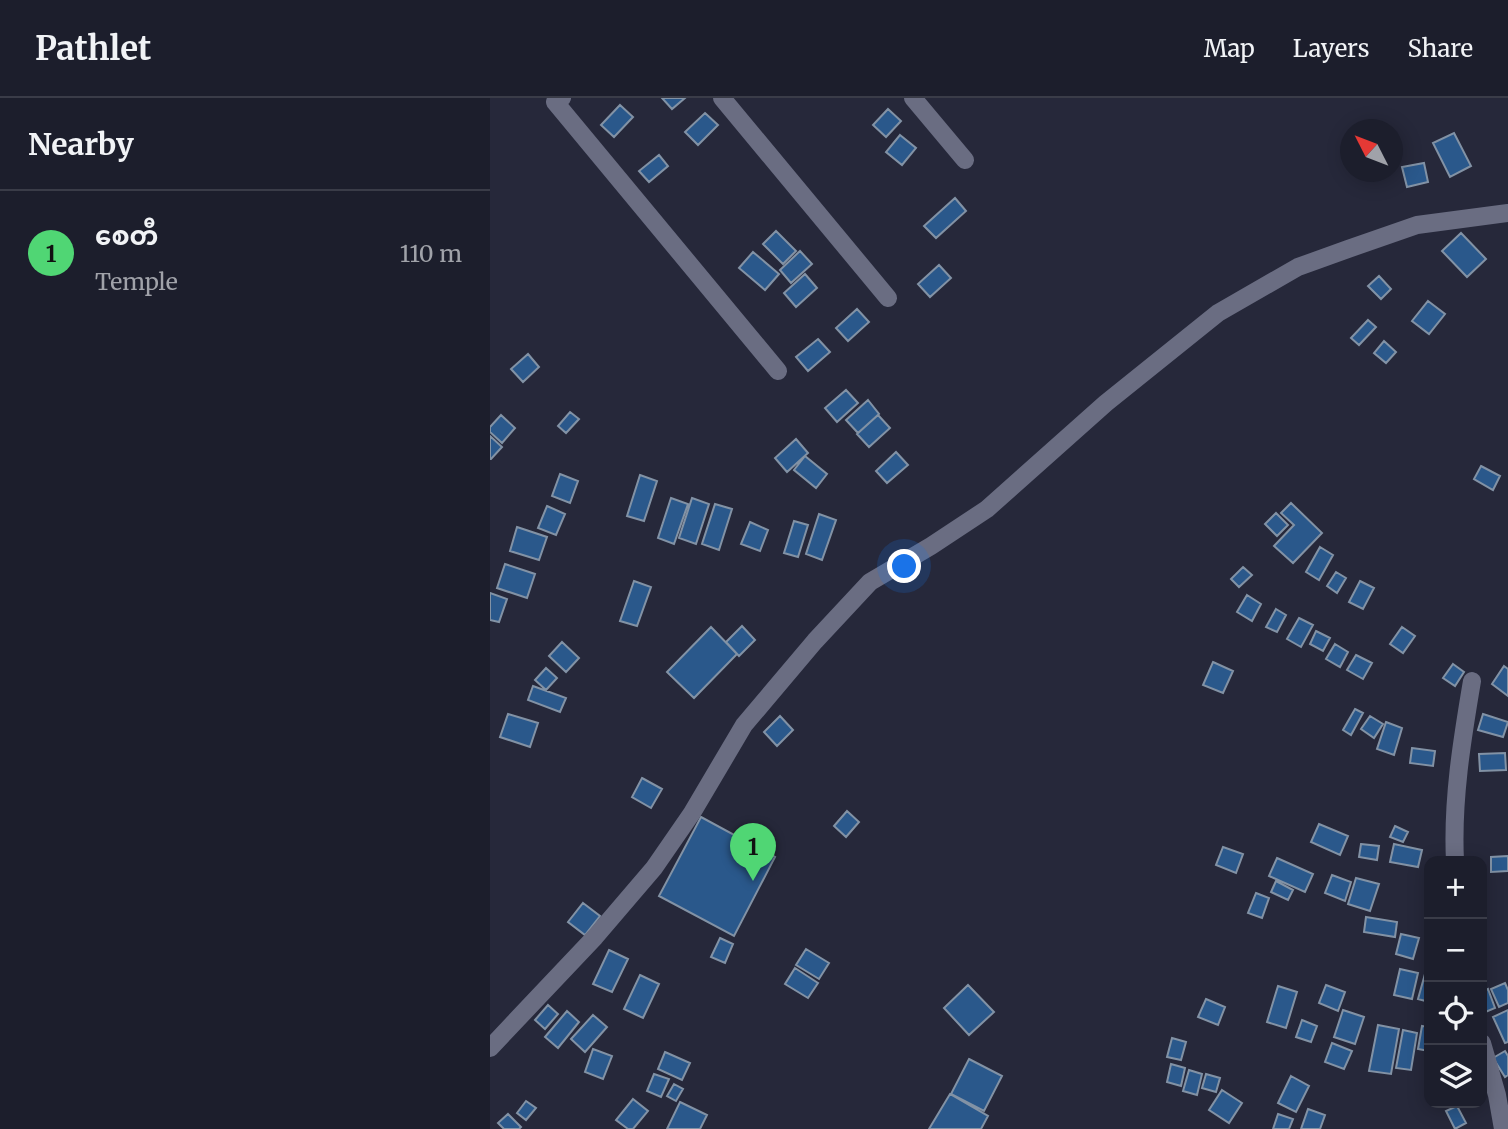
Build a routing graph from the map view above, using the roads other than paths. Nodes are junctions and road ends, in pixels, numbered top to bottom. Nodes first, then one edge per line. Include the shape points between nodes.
1 (562, 98) edge
2 (723, 98) edge
3 (913, 98) edge
4 (965, 160) dead end
5 (1508, 214) edge
6 (888, 298) dead end
7 (778, 370) dead end
8 (1472, 681) dead end
9 (1455, 856) edge
10 (1483, 1045) edge
11 (490, 1048) edge
12 (1503, 1129) edge

1 - 7 street via 555,102
2 - 6 street
3 - 4 street
5 - 11 street via 1417,225 1298,267 1218,313 1106,403 987,509 870,582 744,725 654,868
8 - 9 street via 1461,747
10 - 12 street

